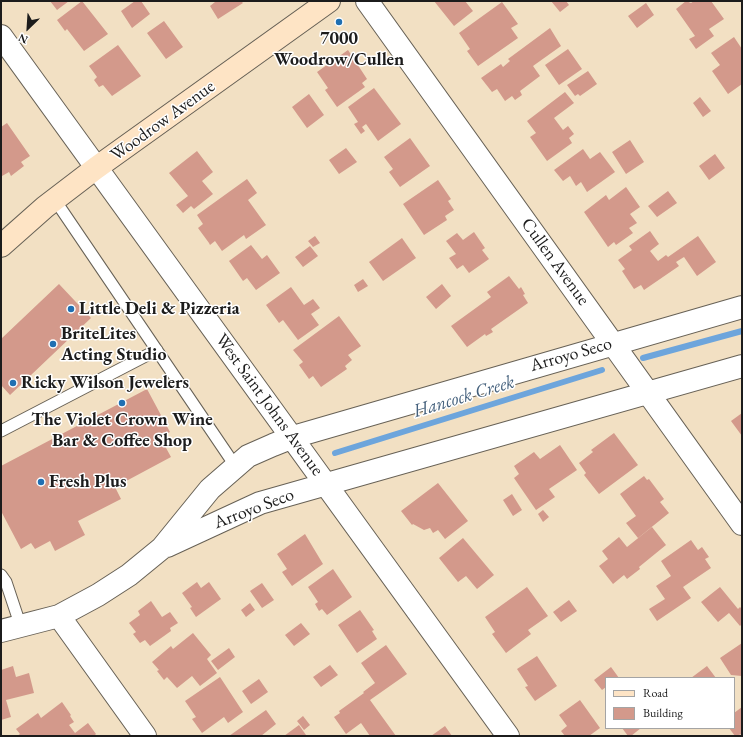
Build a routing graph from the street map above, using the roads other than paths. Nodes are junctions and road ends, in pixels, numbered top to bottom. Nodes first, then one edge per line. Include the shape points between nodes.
1 (329, 1) edge
2 (367, 1) edge
3 (1, 36) edge
4 (96, 168) junction
5 (54, 200) junction
6 (1, 246) edge
7 (742, 307) edge
8 (613, 343) junction
9 (156, 350) junction
10 (742, 366) edge
11 (648, 393) junction
12 (1, 431) edge
13 (293, 437) junction
14 (236, 467) junction
15 (326, 483) junction
16 (742, 524) edge
17 (162, 548) junction
18 (1, 575) edge
19 (59, 616) junction
20 (11, 629) edge
21 (145, 736) edge
22 (508, 736) edge

1 - 4 street, Woodrow Avenue
2 - 8 street, Cullen Avenue
3 - 4 street, West Saint Johns Avenue
4 - 5 street, Woodrow Avenue
4 - 13 street, West Saint Johns Avenue
5 - 6 street, Woodrow Avenue
5 - 9 lane
7 - 8 street, Arroyo Seco
8 - 11 street, Cullen Avenue
8 - 13 street, Arroyo Seco
9 - 12 lane
9 - 14 lane
10 - 11 street, Arroyo Seco
11 - 15 street, Arroyo Seco
11 - 16 street, Cullen Avenue
13 - 14 street, Arroyo Seco via 248,456
13 - 15 street, West Saint Johns Avenue
14 - 17 street, Arroyo Seco via 210,488
15 - 17 street, Arroyo Seco via 260,503
15 - 22 street, West Saint Johns Avenue
17 - 19 street, Arroyo Seco via 129,575
18 - 20 lane via 6,582
19 - 20 street, Arroyo Seco
19 - 21 street

